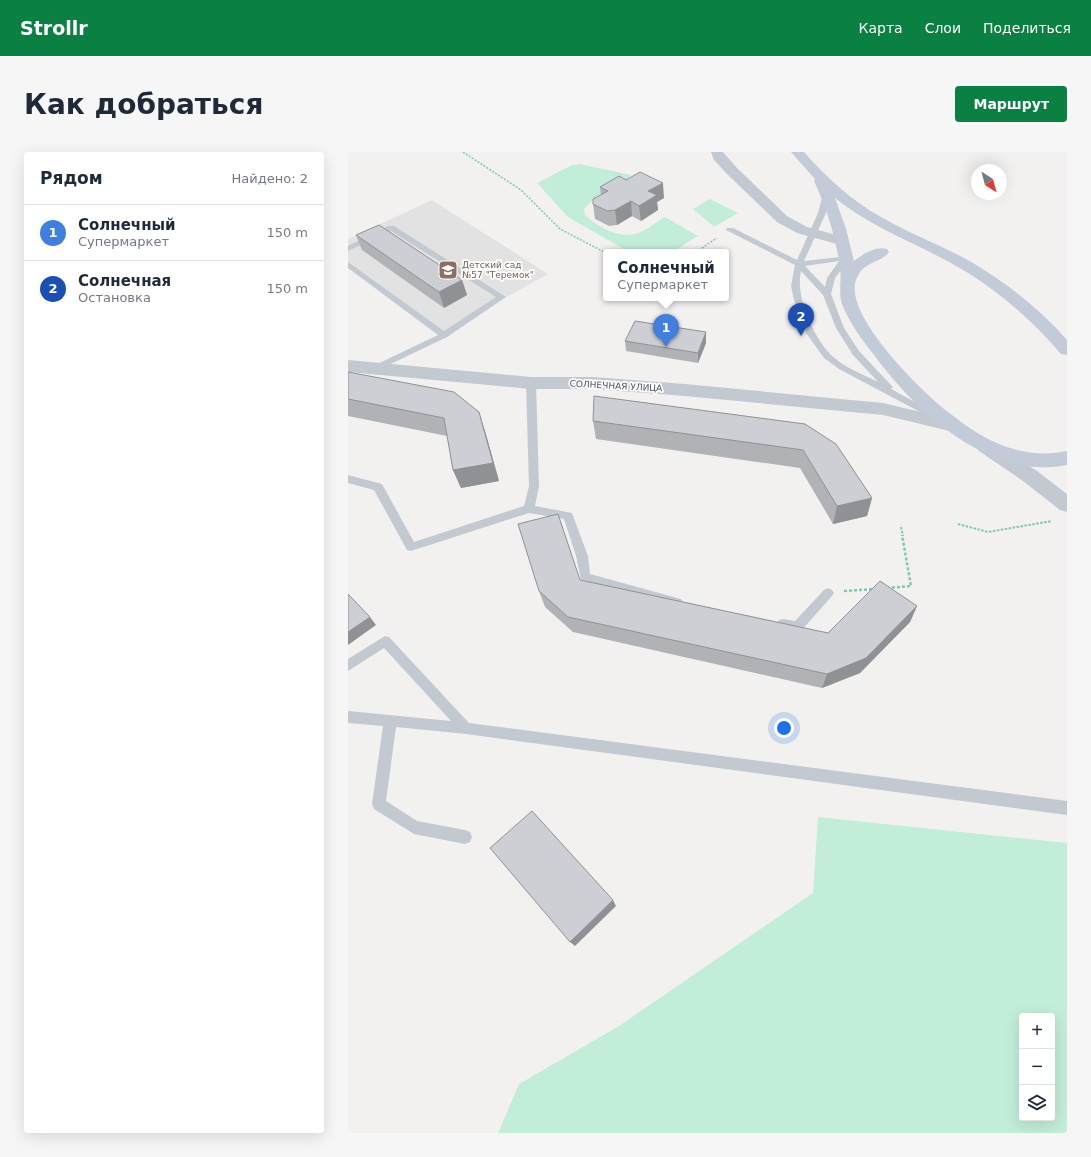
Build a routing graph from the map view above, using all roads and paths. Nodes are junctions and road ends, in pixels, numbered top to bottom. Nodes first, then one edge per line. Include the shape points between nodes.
1 (463, 152) edge
2 (717, 152) edge
3 (797, 152) edge
4 (818, 176) junction
5 (827, 192) junction
6 (730, 230) joint
7 (813, 233) junction
8 (854, 242) junction
9 (348, 249) edge
10 (701, 249) edge
11 (892, 249) junction
12 (933, 249) junction
13 (603, 251) edge
14 (846, 258) junction
15 (348, 264) edge
16 (799, 264) junction
17 (849, 280) junction
18 (827, 294) junction
19 (444, 335) junction
20 (1067, 350) edge
21 (348, 366) edge
22 (376, 368) junction
23 (902, 379) junction
24 (531, 383) junction
25 (898, 396) junction
26 (883, 409) junction
27 (954, 426) junction
28 (970, 436) junction
29 (1067, 458) edge
30 (1040, 461) junction
31 (1067, 467) edge
32 (348, 479) edge
33 (529, 509) junction
34 (1063, 513) edge
35 (958, 524) dead end
36 (901, 527) dead end
37 (828, 593) joint
38 (689, 605) edge
39 (774, 623) edge
40 (348, 666) edge
41 (348, 717) edge
42 (390, 722) junction
43 (466, 728) junction
44 (1067, 808) edge
45 (465, 836) dead end

1 - 13 path via 521,190 560,229
2 - 7 street via 732,171 782,219
3 - 4 main road
4 - 5 main road
4 - 12 main road via 864,213 890,229
5 - 7 lane via 822,213
5 - 8 main road
6 - 10 path
6 - 16 lane
7 - 8 street
7 - 16 lane
8 - 11 main road
8 - 14 main road
9 - 19 lane via 391,228 502,297
11 - 12 main road
11 - 14 main road
11 - 17 main road via 868,257 856,267
12 - 20 main road via 967,266 1014,298 1040,320
14 - 16 lane
14 - 17 main road
14 - 18 lane via 831,278
15 - 19 lane
16 - 18 lane
16 - 25 lane via 795,286 798,300 810,333 827,356 842,367
17 - 23 main road via 846,290 860,324
18 - 25 lane via 840,328 856,353
19 - 22 lane
21 - 22 street, СОЛНЕЧНАЯ УЛИЦА
22 - 24 street, СОЛНЕЧНАЯ УЛИЦА
23 - 25 main road
23 - 27 main road
24 - 26 street, СОЛНЕЧНАЯ УЛИЦА via 685,390
24 - 33 lane via 534,486
25 - 26 street
25 - 27 lane
26 - 27 street, СОЛНЕЧНАЯ УЛИЦА
27 - 28 main road
28 - 30 main road via 1007,453
28 - 34 street via 1030,476
29 - 30 main road
30 - 31 main road
32 - 33 lane via 378,487 411,547
33 - 38 lane via 568,516 582,556 586,578
34 - 35 path via 988,532
36 - 37 path via 911,586
37 - 39 lane via 797,627
40 - 43 lane via 385,641
41 - 42 lane
42 - 43 lane
42 - 45 lane via 379,804 414,827
43 - 44 lane

